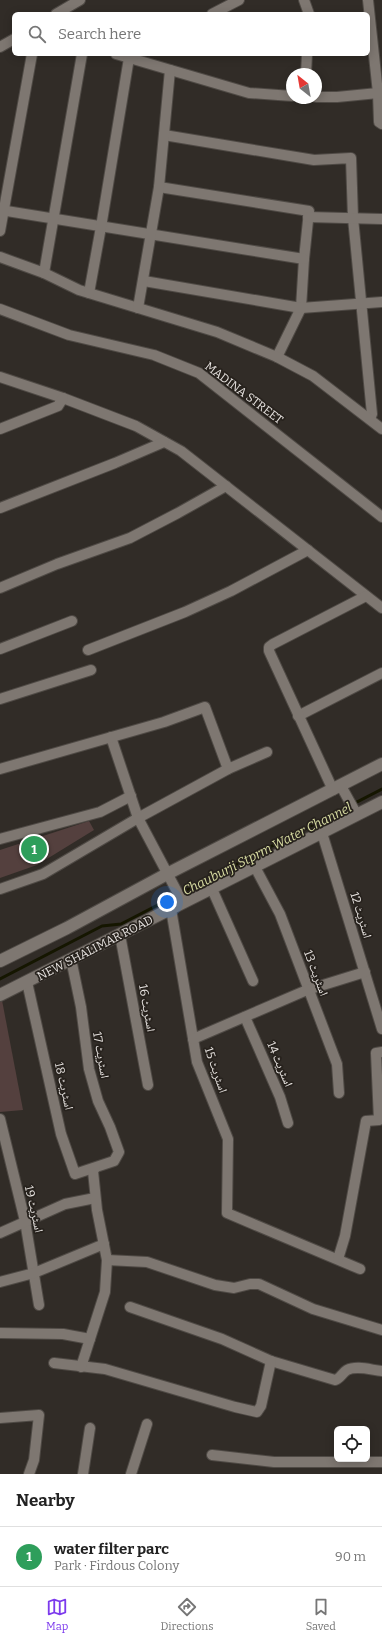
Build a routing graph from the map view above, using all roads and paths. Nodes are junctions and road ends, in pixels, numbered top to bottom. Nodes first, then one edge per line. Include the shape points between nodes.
1 (80, 0) edge
2 (239, 0) edge
3 (304, 0) edge
4 (368, 0) edge
5 (59, 12) edge
6 (216, 12) edge
7 (308, 12) edge
8 (369, 12) edge
9 (370, 19) edge
10 (12, 40) edge
11 (0, 46) edge
12 (32, 56) edge
13 (82, 56) edge
14 (133, 56) edge
15 (307, 56) edge
16 (306, 68) edge
17 (170, 70) junction
18 (378, 93) junction
19 (286, 95) edge
20 (322, 97) edge
21 (382, 124) edge
22 (164, 135) junction
23 (159, 186) junction
24 (2, 210) edge
25 (308, 217) junction
26 (353, 218) junction
27 (54, 219) junction
28 (382, 219) edge
29 (101, 227) junction
30 (0, 231) edge
31 (151, 235) junction
32 (0, 257) edge
33 (304, 259) junction
34 (44, 273) junction
35 (144, 281) junction
36 (89, 293) junction
37 (382, 302) edge
38 (363, 304) junction
39 (138, 308) junction
40 (302, 308) junction
41 (0, 309) edge
42 (277, 357) junction
43 (0, 377) edge
44 (63, 398) junction
45 (370, 419) junction
46 (0, 429) edge
47 (382, 429) edge
48 (164, 442) junction
49 (226, 486) junction
50 (0, 508) edge
51 (382, 517) edge
52 (308, 550) junction
53 (0, 588) edge
54 (366, 596) junction
55 (382, 608) edge
56 (72, 621) dead end
57 (0, 649) edge
58 (88, 650) dead end
59 (91, 670) dead end
60 (382, 672) edge
61 (0, 699) edge
62 (298, 716) junction
63 (111, 737) junction
64 (267, 752) dead end
65 (382, 764) edge
66 (0, 769) edge
67 (228, 769) junction
68 (340, 789) junction
69 (130, 796) junction
70 (382, 804) edge
71 (355, 812) junction
72 (138, 818) junction
73 (322, 833) junction
74 (0, 838) edge
75 (255, 867) junction
76 (169, 877) junction
77 (0, 889) edge
78 (212, 889) junction
79 (182, 900) junction
80 (172, 909) junction
81 (120, 935) junction
82 (71, 960) junction
83 (0, 961) edge
84 (365, 972) junction
85 (252, 981) dead end
86 (27, 982) junction
87 (308, 990) junction
88 (0, 995) edge
89 (245, 1017) junction
90 (382, 1028) edge
91 (193, 1039) junction
92 (382, 1052) edge
93 (148, 1086) dead end
94 (339, 1093) dead end
95 (0, 1119) edge
96 (288, 1123) dead end
97 (95, 1168) junction
98 (95, 1198) junction
99 (25, 1221) junction
100 (0, 1233) edge
101 (104, 1244) junction
102 (338, 1259) junction
103 (107, 1260) junction
104 (360, 1269) dead end
105 (34, 1273) junction
106 (0, 1282) edge
107 (39, 1305) dead end
108 (130, 1307) dead end
109 (382, 1330) edge
110 (0, 1333) edge
111 (90, 1339) junction
112 (271, 1361) junction
113 (54, 1363) dead end
114 (81, 1367) junction
115 (382, 1371) edge
116 (0, 1418) edge
117 (147, 1424) dead end
118 (90, 1428) dead end
119 (212, 1455) dead end
120 (382, 1462) edge
121 (29, 1474) edge
122 (83, 1474) edge
123 (131, 1474) edge

1 - 5 street
2 - 6 street
3 - 7 street
4 - 8 street
9 - 18 street
10 - 11 street
12 - 24 street
13 - 27 street
14 - 17 street
14 - 29 street
15 - 16 street
17 - 19 street via 249,92
17 - 22 street
18 - 20 street
18 - 21 street via 379,122
22 - 23 street
22 - 26 street via 314,160 350,157
23 - 25 street via 308,209
23 - 31 street
24 - 27 street
24 - 30 street
25 - 26 street
25 - 33 street
26 - 28 street
26 - 38 street
27 - 29 street
27 - 34 street
29 - 31 street
29 - 36 street
31 - 33 street
31 - 35 street
32 - 34 street
33 - 40 street
34 - 36 street
35 - 39 street
35 - 40 street
36 - 39 street
37 - 38 street
38 - 40 street
38 - 45 street via 372,414
39 - 42 street via 217,332
40 - 42 street
41 - 51 street, MADINA STREET via 69,335 154,355 199,373
42 - 45 street via 313,376
43 - 44 street
44 - 46 street via 58,406
44 - 48 street via 136,426
45 - 47 street
48 - 49 street via 181,451
48 - 50 street
49 - 52 street
49 - 53 street via 130,538
52 - 54 street
52 - 58 street via 185,612
54 - 55 street
54 - 62 street via 269,647
56 - 57 street
59 - 61 street
60 - 62 street
62 - 68 street
63 - 66 street
63 - 67 street via 205,707
63 - 69 street
64 - 67 street
65 - 68 street
67 - 72 street
68 - 71 street
68 - 76 street
69 - 72 street
69 - 74 street via 100,812
70 - 71 street, NEW SHALIMAR ROAD
71 - 73 street, NEW SHALIMAR ROAD
72 - 76 street
72 - 77 street via 43,874
73 - 75 street, NEW SHALIMAR ROAD
73 - 84 street, اسٹریٹ 12
75 - 78 street, NEW SHALIMAR ROAD
75 - 87 street, اسٹریٹ 13 via 280,914
76 - 79 street
76 - 83 street
78 - 79 street, NEW SHALIMAR ROAD
78 - 85 street
79 - 80 street, NEW SHALIMAR ROAD
80 - 81 street, NEW SHALIMAR ROAD
80 - 91 street, اسٹریٹ 15
81 - 82 street, NEW SHALIMAR ROAD
81 - 93 street, اسٹریٹ 16
82 - 86 street, NEW SHALIMAR ROAD
82 - 97 street, اسٹریٹ 17 via 81,1007 89,1069 98,1101 119,1152 114,1161
84 - 87 street
84 - 90 street, اسٹریٹ 12
86 - 88 street, NEW SHALIMAR ROAD
86 - 97 street, اسٹریٹ 18 via 61,1134 74,1174
87 - 89 street
87 - 94 street, اسٹریٹ 13 via 337,1064
89 - 91 street
89 - 96 street, اسٹریٹ 14 via 280,1097
91 - 102 street, اسٹریٹ 15 via 197,1062 228,1139 227,1213
92 - 102 street via 376,1053 379,1120 366,1121 345,1236
95 - 99 street, اسٹریٹ 19
97 - 98 street via 92,1171
98 - 99 street via 65,1204
98 - 101 street
99 - 100 street
99 - 105 street, اسٹریٹ 19
101 - 103 street
101 - 105 street
102 - 104 street
103 - 109 street via 147,1262 201,1281 234,1288 259,1284 313,1309
103 - 111 street via 105,1292
105 - 106 street
105 - 107 street, اسٹریٹ 19
108 - 112 street via 222,1339
110 - 111 street via 62,1334
111 - 114 street
112 - 114 street via 261,1406 257,1412 105,1368
112 - 115 street via 335,1380 350,1369
113 - 114 street
116 - 121 street via 39,1415 34,1460
117 - 123 street
118 - 122 street
119 - 120 street via 274,1462

